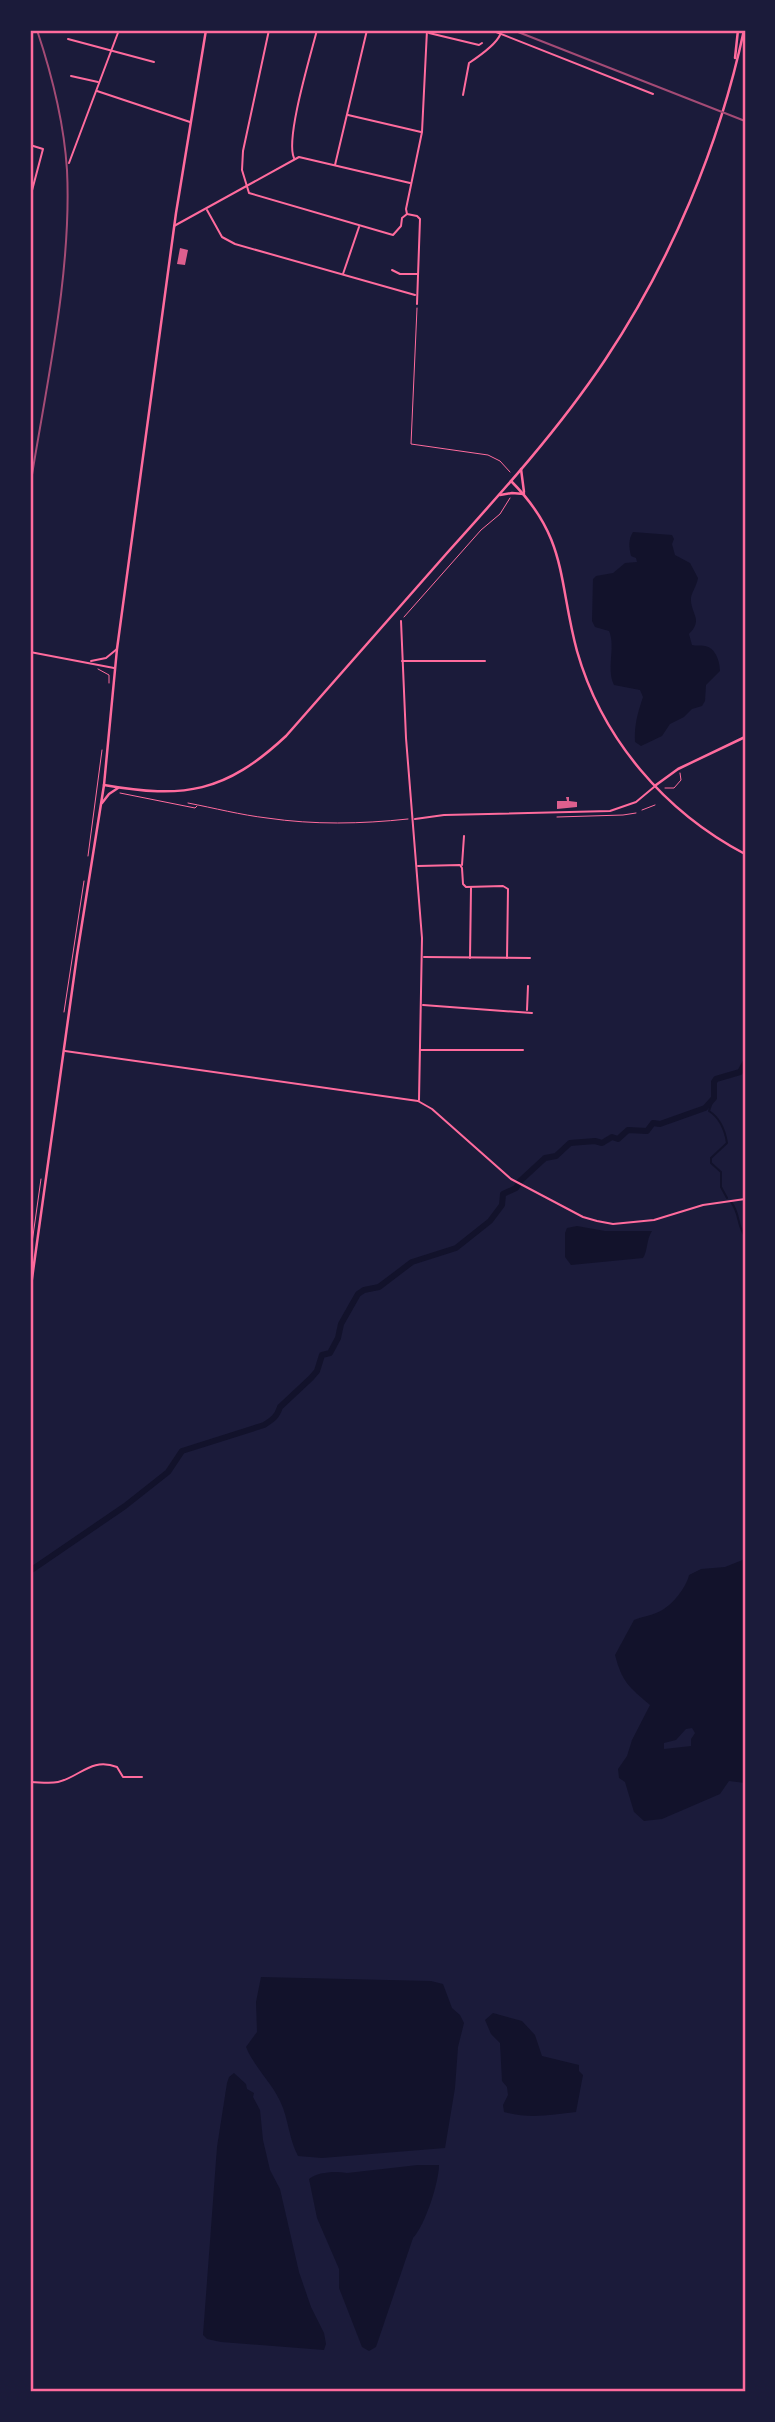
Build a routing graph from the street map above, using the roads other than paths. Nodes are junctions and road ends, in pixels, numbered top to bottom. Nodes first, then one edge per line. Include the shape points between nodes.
1 (119, 30) edge
2 (152, 30) edge
3 (206, 30) edge
4 (269, 30) edge
5 (317, 30) edge
6 (367, 30) edge
7 (491, 30) edge
8 (738, 30) edge
9 (744, 30) edge
10 (427, 31) edge
11 (161, 33) dead end
12 (500, 34) junction
13 (68, 39) dead end
14 (482, 43) dead end
15 (112, 50) junction
16 (736, 61) junction
17 (154, 62) dead end
18 (71, 76) dead end
19 (99, 82) junction
20 (96, 90) junction
21 (463, 94) dead end
22 (653, 94) dead end
23 (347, 115) junction
24 (190, 122) junction
25 (422, 132) junction
26 (30, 145) edge
27 (294, 159) junction
28 (69, 163) dead end
29 (335, 166) junction
30 (411, 183) junction
31 (246, 187) junction
32 (30, 198) edge
33 (207, 209) junction
34 (407, 214) junction
35 (174, 226) junction
36 (359, 226) junction
37 (392, 270) dead end
38 (418, 274) junction
39 (343, 275) junction
40 (417, 296) junction
41 (417, 304) road end
42 (521, 469) junction
43 (512, 481) junction
44 (499, 495) junction
45 (524, 495) junction
46 (401, 621) road end
47 (117, 649) junction
48 (30, 652) edge
49 (86, 661) junction
50 (401, 661) junction
51 (485, 661) dead end
52 (115, 668) junction
53 (745, 737) edge
54 (104, 785) junction
55 (655, 787) junction
56 (118, 788) junction
57 (100, 805) junction
58 (655, 805) dead end
59 (642, 810) dead end
60 (414, 819) junction
61 (464, 836) dead end
62 (745, 854) edge
63 (417, 866) junction
64 (462, 866) junction
65 (471, 887) junction
66 (423, 957) junction
67 (470, 958) junction
68 (507, 958) junction
69 (530, 958) dead end
70 (528, 986) dead end
71 (422, 1005) junction
72 (527, 1012) junction
73 (531, 1013) dead end
74 (420, 1050) junction
75 (523, 1050) dead end
76 (64, 1051) junction
77 (418, 1101) junction
78 (745, 1199) edge
79 (30, 1293) edge
80 (142, 1777) dead end
81 (30, 1782) edge

1 - 15 street
2 - 11 street
3 - 24 main road
4 - 31 street via 243,151
5 - 27 street via 296,116 291,148
6 - 23 street
7 - 12 street
8 - 16 main road
9 - 16 main road
10 - 14 street
10 - 25 street
12 - 21 street via 485,53 469,63
12 - 22 street
13 - 15 street
15 - 17 street
15 - 19 street
16 - 42 main road via 704,164 664,258 605,359
18 - 19 street
19 - 20 street
20 - 24 street
20 - 28 street
23 - 25 street
23 - 29 street
24 - 35 main road
25 - 30 street
26 - 32 street via 43,149
27 - 29 street
27 - 31 street
29 - 30 street
30 - 34 street
31 - 33 street
31 - 36 street via 253,195
33 - 35 street
33 - 39 street via 228,241
34 - 36 street via 393,235
34 - 38 street via 420,219
35 - 47 main road
36 - 39 street
37 - 38 street
38 - 40 street
39 - 40 street
40 - 41 street
42 - 43 main road
42 - 45 main road
43 - 44 main road
43 - 45 main road
44 - 45 main road
44 - 56 main road via 286,736 255,763 227,780 194,790 159,793
45 - 55 main road via 553,541 578,652 598,703 620,743
46 - 50 street
47 - 49 street via 106,659
47 - 52 main road
48 - 49 street
49 - 52 street
50 - 51 street
50 - 60 street
52 - 54 main road
53 - 55 main road via 678,769
54 - 56 main road
54 - 57 main road
55 - 60 street via 639,800 610,811
55 - 62 main road via 692,821
56 - 57 main road
57 - 76 main road
58 - 59 lane
60 - 63 street
61 - 64 street
63 - 64 street
63 - 66 street
64 - 65 street via 463,884
65 - 67 street
65 - 68 street via 509,890
66 - 67 street
66 - 71 street
67 - 68 street
68 - 69 street
70 - 72 street
71 - 72 street
71 - 74 street
72 - 73 street
74 - 75 street
74 - 77 street
76 - 77 street
76 - 79 main road
77 - 78 street via 511,1179 597,1222 654,1220 703,1205
80 - 81 street via 123,1777 117,1767 108,1765 86,1767 61,1781

